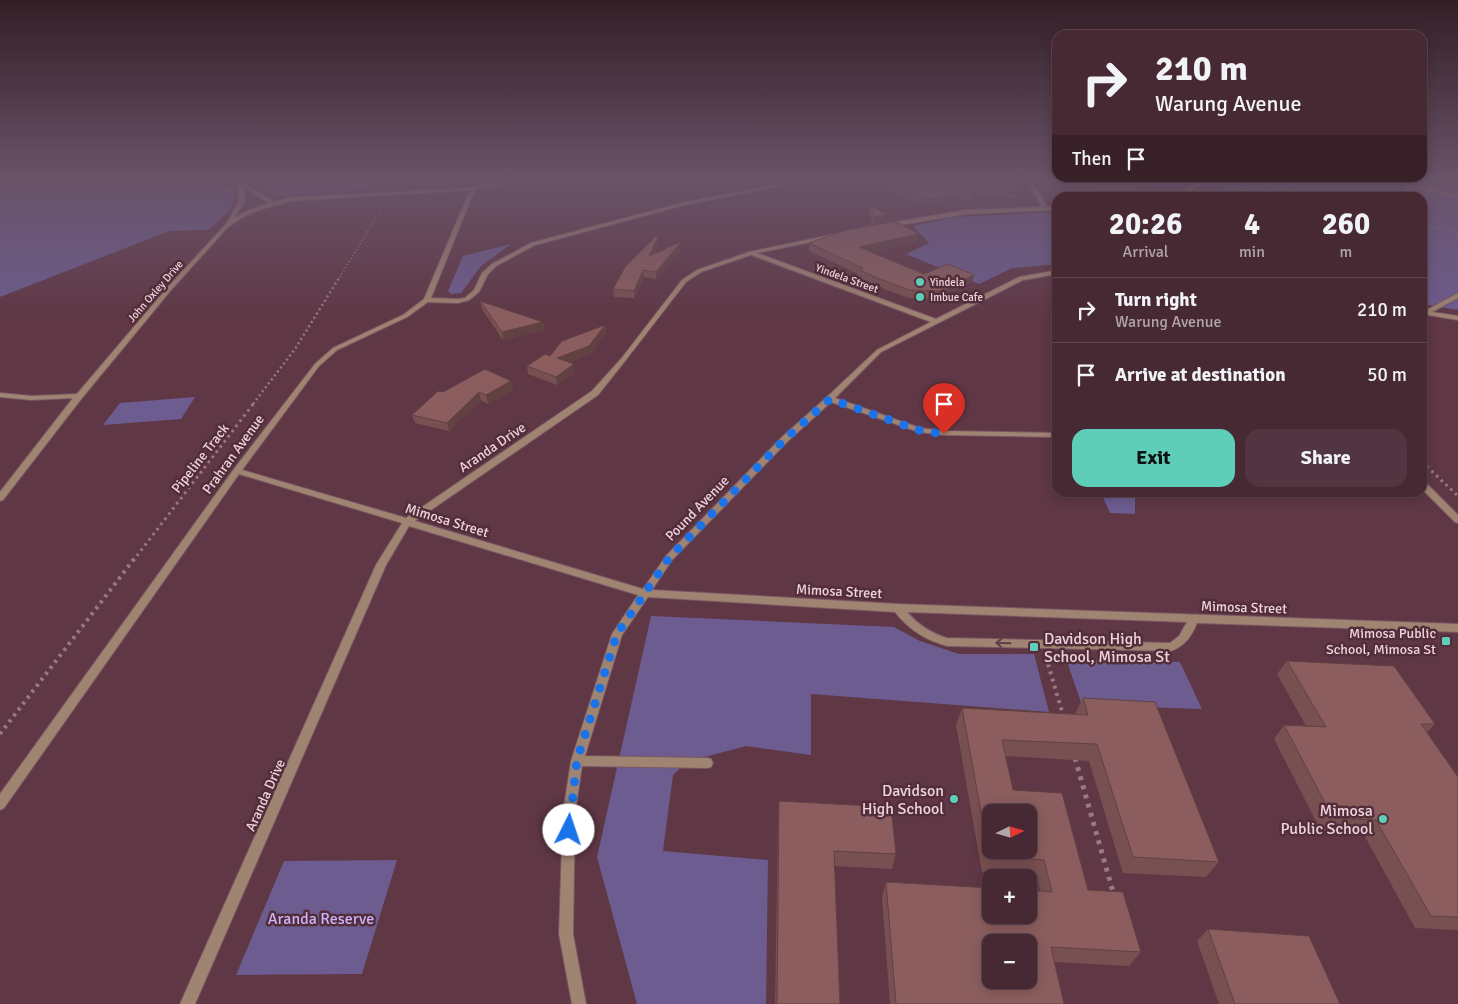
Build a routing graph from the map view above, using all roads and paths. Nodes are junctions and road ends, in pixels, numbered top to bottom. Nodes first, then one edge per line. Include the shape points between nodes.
1 (225, 227) edge
2 (370, 227) edge
3 (457, 227) edge
4 (598, 227) edge
5 (883, 227) edge
6 (1432, 227) edge
7 (877, 228) edge
8 (848, 234) edge
9 (1458, 234) edge
10 (751, 253) junction
11 (1052, 273) edge
12 (1458, 295) edge
13 (427, 300) junction
14 (1427, 311) edge
15 (1427, 313) edge
16 (1458, 318) edge
17 (935, 321) junction
18 (0, 395) edge
19 (79, 396) junction
20 (830, 399) junction
21 (1052, 436) edge
22 (1427, 467) edge
23 (237, 471) junction
24 (1427, 489) edge
25 (1458, 496) edge
26 (0, 498) edge
27 (1458, 520) edge
28 (406, 522) junction
29 (644, 593) junction
30 (898, 608) junction
31 (1193, 619) junction
32 (1458, 628) edge
33 (1042, 645) junction
34 (1064, 720) edge
35 (0, 734) edge
36 (1073, 749) edge
37 (577, 760) junction
38 (707, 763) dead end
39 (0, 804) edge
40 (1113, 892) edge
41 (187, 1004) edge
42 (579, 1004) edge

1 - 19 street, John Oxley Drive
2 - 35 path, Pipeline Track via 296,350
3 - 13 street
4 - 13 street via 533,244 494,265 485,273 477,291 467,299
5 - 7 street
6 - 9 path
8 - 10 street, Aranda Drive
10 - 17 street, Yindela Street
10 - 28 street, Aranda Drive via 699,271 684,281 595,393
11 - 17 street, Pound Avenue via 1021,278
12 - 14 street
13 - 23 street, Prahran Avenue via 405,316 346,343 326,356
15 - 16 street
17 - 20 street, Pound Avenue via 879,351
18 - 19 street via 32,398
19 - 26 street, John Oxley Drive
20 - 21 street via 944,434
20 - 29 street, Pound Avenue via 785,439 669,558
22 - 25 path
23 - 28 street, Mimosa Street
23 - 39 street, Prahran Avenue
24 - 27 street
28 - 29 street, Mimosa Street
28 - 41 street, Aranda Drive via 381,564
29 - 30 street, Mimosa Street
29 - 37 street, Pound Avenue via 617,634
30 - 31 street, Mimosa Street
33 -> 30 street via 947,642 933,638 912,625
31 - 32 street, Mimosa Street
31 - 33 street via 1182,643 1171,647
33 - 34 path
36 - 40 path
37 - 38 street
37 - 42 street, Pound Avenue via 569,813 566,934

